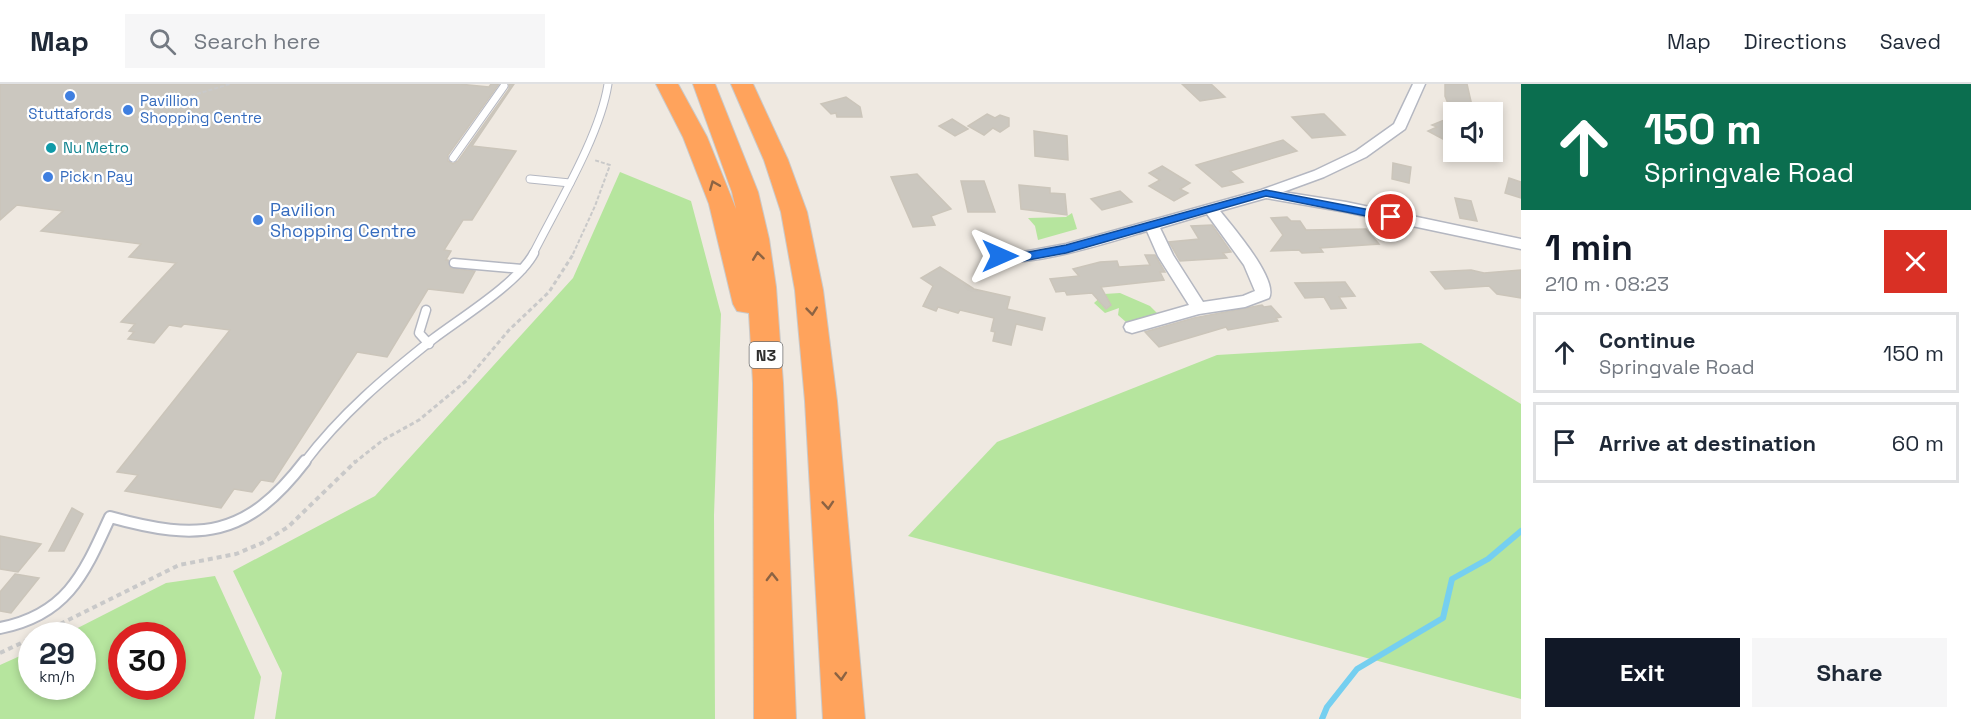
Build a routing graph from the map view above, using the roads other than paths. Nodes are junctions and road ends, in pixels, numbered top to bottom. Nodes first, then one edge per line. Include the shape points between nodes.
1 (608, 84) edge
2 (667, 84) edge
3 (704, 84) edge
4 (742, 84) edge
5 (759, 84) edge
6 (1419, 84) edge
7 (505, 85) edge
8 (453, 158) dead end
9 (1319, 174) junction
10 (530, 178) dead end
11 (570, 183) junction
12 (1266, 193) junction
13 (1346, 207) junction
14 (1210, 208) junction
15 (794, 212) junction
16 (1151, 224) junction
17 (1521, 244) edge
18 (1000, 256) dead end
19 (454, 263) dead end
20 (522, 269) junction
21 (1200, 308) junction
22 (426, 310) dead end
23 (1132, 327) dead end
24 (429, 344) junction
25 (768, 383) junction
26 (0, 628) edge
27 (776, 719) edge
28 (844, 719) edge

1 - 11 lane via 604,103
25 -> 2 highway via 722,204 695,137
25 -> 3 highway, N3 via 756,239 745,192
4 - 15 highway
5 - 15 highway via 787,144 793,171
6 - 9 street via 1400,126 1361,154
7 - 8 lane
9 - 12 street
9 - 13 street via 1326,190
10 - 11 lane
11 - 20 lane
12 - 13 street
12 - 14 street
13 - 17 street
14 - 16 street
14 - 21 street via 1264,291 1245,302
15 -> 28 highway via 815,345
16 - 18 street via 1066,249 1023,257
16 - 21 street via 1172,266
19 - 20 lane
20 - 24 lane
21 - 23 street
22 - 24 lane via 419,333
24 - 26 lane via 341,417 268,504 217,528 193,532 151,529 110,517 87,566 59,603 27,623
27 -> 25 highway, N3

